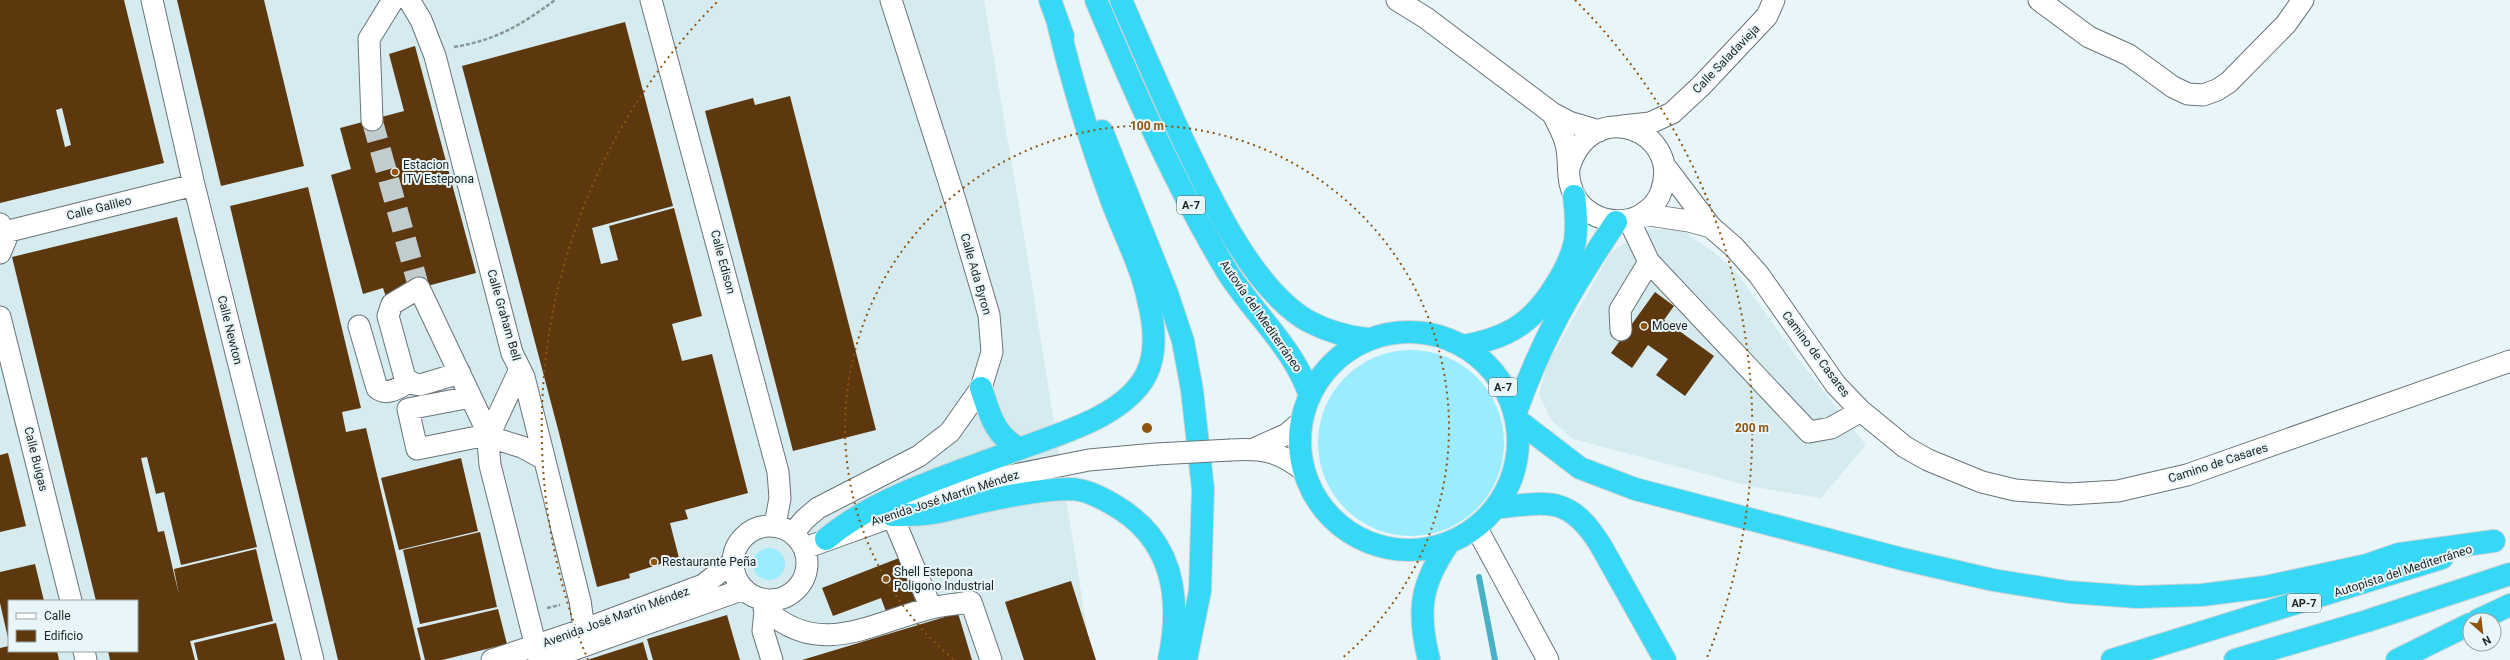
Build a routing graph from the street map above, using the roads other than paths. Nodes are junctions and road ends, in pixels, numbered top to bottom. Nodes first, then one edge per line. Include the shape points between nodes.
1 (152, 0) edge
2 (394, 0) edge
3 (409, 0) edge
4 (651, 0) edge
5 (891, 0) edge
6 (1050, 0) edge
7 (1096, 0) edge
8 (1121, 0) edge
9 (1397, 0) edge
10 (1774, 0) edge
11 (2039, 0) edge
12 (2303, 0) edge
13 (1058, 23) junction
14 (1552, 113) junction
15 (1672, 113) junction
16 (372, 120) tunnel mouth
17 (1619, 127) junction
18 (1598, 131) junction
19 (1661, 158) junction
20 (1570, 168) junction
21 (194, 185) junction
22 (1574, 196) junction
23 (1629, 219) junction
24 (2, 228) edge
25 (1711, 228) junction
26 (0, 253) edge
27 (1649, 262) junction
28 (0, 317) edge
29 (359, 326) dead end
30 (1621, 330) dead end
31 (1368, 339) junction
32 (1463, 346) junction
33 (2510, 361) edge
34 (520, 369) junction
35 (409, 382) junction
36 (465, 384) junction
37 (981, 388) junction
38 (1310, 396) junction
39 (1861, 411) junction
40 (1515, 417) junction
41 (1300, 423) junction
42 (489, 435) junction
43 (1018, 448) junction
44 (1256, 448) junction
45 (544, 459) junction
46 (1303, 470) junction
47 (1495, 508) junction
48 (892, 515) junction
49 (775, 525) junction
50 (1476, 527) junction
51 (2502, 538) edge
52 (826, 539) junction
53 (799, 540) junction
54 (1449, 543) junction
55 (733, 562) junction
56 (2510, 574) edge
57 (744, 590) junction
58 (71, 600) edge
59 (765, 604) junction
60 (2510, 606) edge
61 (931, 608) junction
62 (2496, 612) edge
63 (2462, 628) edge
64 (585, 629) junction
65 (569, 651) junction
66 (539, 656) edge
67 (313, 660) edge
68 (492, 660) edge
69 (772, 660) edge
70 (992, 660) edge
71 (1169, 660) edge
72 (1186, 660) edge
73 (1429, 660) edge
74 (1548, 660) edge
75 (1665, 660) edge
76 (2112, 660) edge
77 (2235, 660) edge
78 (2397, 660) edge

1 - 21 street, Calle Newton
2 - 16 street via 369,39
3 - 34 street, Calle Graham Bell via 421,20 435,56 512,353
4 - 49 street, Calle Edison via 778,472 780,498
5 - 37 street, Calle Ada Byron via 989,315 992,352
6 - 13 highway
7 - 38 highway, Autovía del Mediterráneo / A-7 via 1150,123 1200,224 1229,274 1299,366
8 - 31 highway, Autovía del Mediterráneo / A-7 via 1205,186 1247,259 1277,295 1307,320 1353,338
9 - 14 street via 1432,22
10 - 15 street, Calle Saladavieja via 1767,16
11 - 12 street via 2089,36 2129,55 2173,87 2188,94 2203,95 2229,82 2286,24
13 - 43 highway via 1085,128 1148,298 1154,328 1153,355 1146,375 1133,392 1112,409 1086,423
13 - 72 highway via 1167,293 1183,341 1192,390 1203,489 1200,591
14 - 18 street via 1569,122
14 - 20 street via 1566,141
15 - 17 street, Calle Saladavieja via 1650,123
15 - 19 street, Calle Saladavieja
17 - 18 street
17 - 19 street via 1635,130 1648,138
18 - 20 street via 1581,142 1573,154
19 - 23 street via 1664,179 1660,193 1653,205
19 - 25 street, Camino de Casares
20 - 22 street
21 - 24 street, Calle Galileo
21 - 67 street, Calle Newton
22 - 23 street via 1591,214 1603,220
22 - 32 highway via 1577,222 1571,258 1551,293 1533,317 1515,329 1489,341
23 - 25 street, Camino de Casares via 1690,220
23 - 27 street
23 - 40 highway via 1569,293 1531,369
24 - 26 street via 6,240
25 - 39 street, Camino de Casares via 1734,247 1759,275 1836,385
27 - 30 street via 1620,310
27 - 39 street via 1809,432 1831,428
28 - 58 street, Calle Buigas
29 - 35 street via 377,388 386,392 396,390
31 - 32 highway, A-7 via 1387,334 1412,333 1425,334
31 - 38 highway, A-7 via 1346,353 1325,372
32 - 40 highway, A-7 via 1488,366 1505,389
33 - 39 street, Camino de Casares via 2187,475 2118,491 2069,494 2015,490 1982,482 1928,460 1905,447
34 - 42 street
34 - 45 street, Calle Graham Bell
35 - 36 street
35 - 36 street via 405,378 388,312 395,302 419,288
36 - 42 street
36 - 42 street via 408,409 417,449
37 - 43 highway via 996,429 1005,440
37 - 53 street, Calle Ada Byron via 950,432 919,456 818,508 805,519
38 - 41 highway, A-7
40 - 47 highway, A-7 via 1518,442 1515,466 1507,488
40 - 51 highway via 1580,468 1635,489 1902,559 1993,580 2068,592 2137,596 2210,594 2265,587 2367,565 2399,554
41 - 44 street, Avenida José Martín Méndez via 1288,434
41 - 46 highway, A-7 via 1299,439
42 - 45 street via 522,447
42 - 66 street via 490,465
43 - 52 highway via 880,504 854,517
44 - 46 street, Avenida José Martín Méndez via 1284,457
44 - 48 street, Avenida José Martín Méndez, bridge via 1090,460 1034,470 998,478
45 - 64 street, Calle Graham Bell
46 - 54 highway, A-7 via 1318,502 1341,527 1372,544 1406,550
47 - 50 highway, A-7
47 - 75 highway via 1538,503 1553,504 1577,516 1590,528
48 - 52 street, Avenida José Martín Méndez
48 - 61 street
48 - 71 highway via 926,514 1045,491 1070,489 1097,495 1127,512 1152,536 1171,576 1175,603 1175,631
49 - 53 street
49 - 55 street via 762,526 746,535 735,550
50 - 54 highway, A-7
50 - 74 street
51 - 76 highway, Autopista del Mediterráneo / AP-7 via 2280,610
52 - 53 street, Avenida José Martín Méndez
53 - 59 street via 807,570 797,590
54 - 73 highway via 1436,562 1422,599 1422,630
55 - 57 street via 734,572
55 - 64 street, Avenida José Martín Méndez via 703,585
56 - 77 highway via 2367,621
57 - 59 street
57 - 65 street, Avenida José Martín Méndez
59 - 61 street via 773,616 819,637 863,631
59 - 69 street via 763,630
60 - 62 highway
61 - 70 street via 971,602
63 - 78 highway
64 - 65 street via 585,636 581,642
64 - 66 street, Avenida José Martín Méndez
65 - 66 street, Avenida José Martín Méndez
66 - 68 street, Avenida José Martín Méndez

